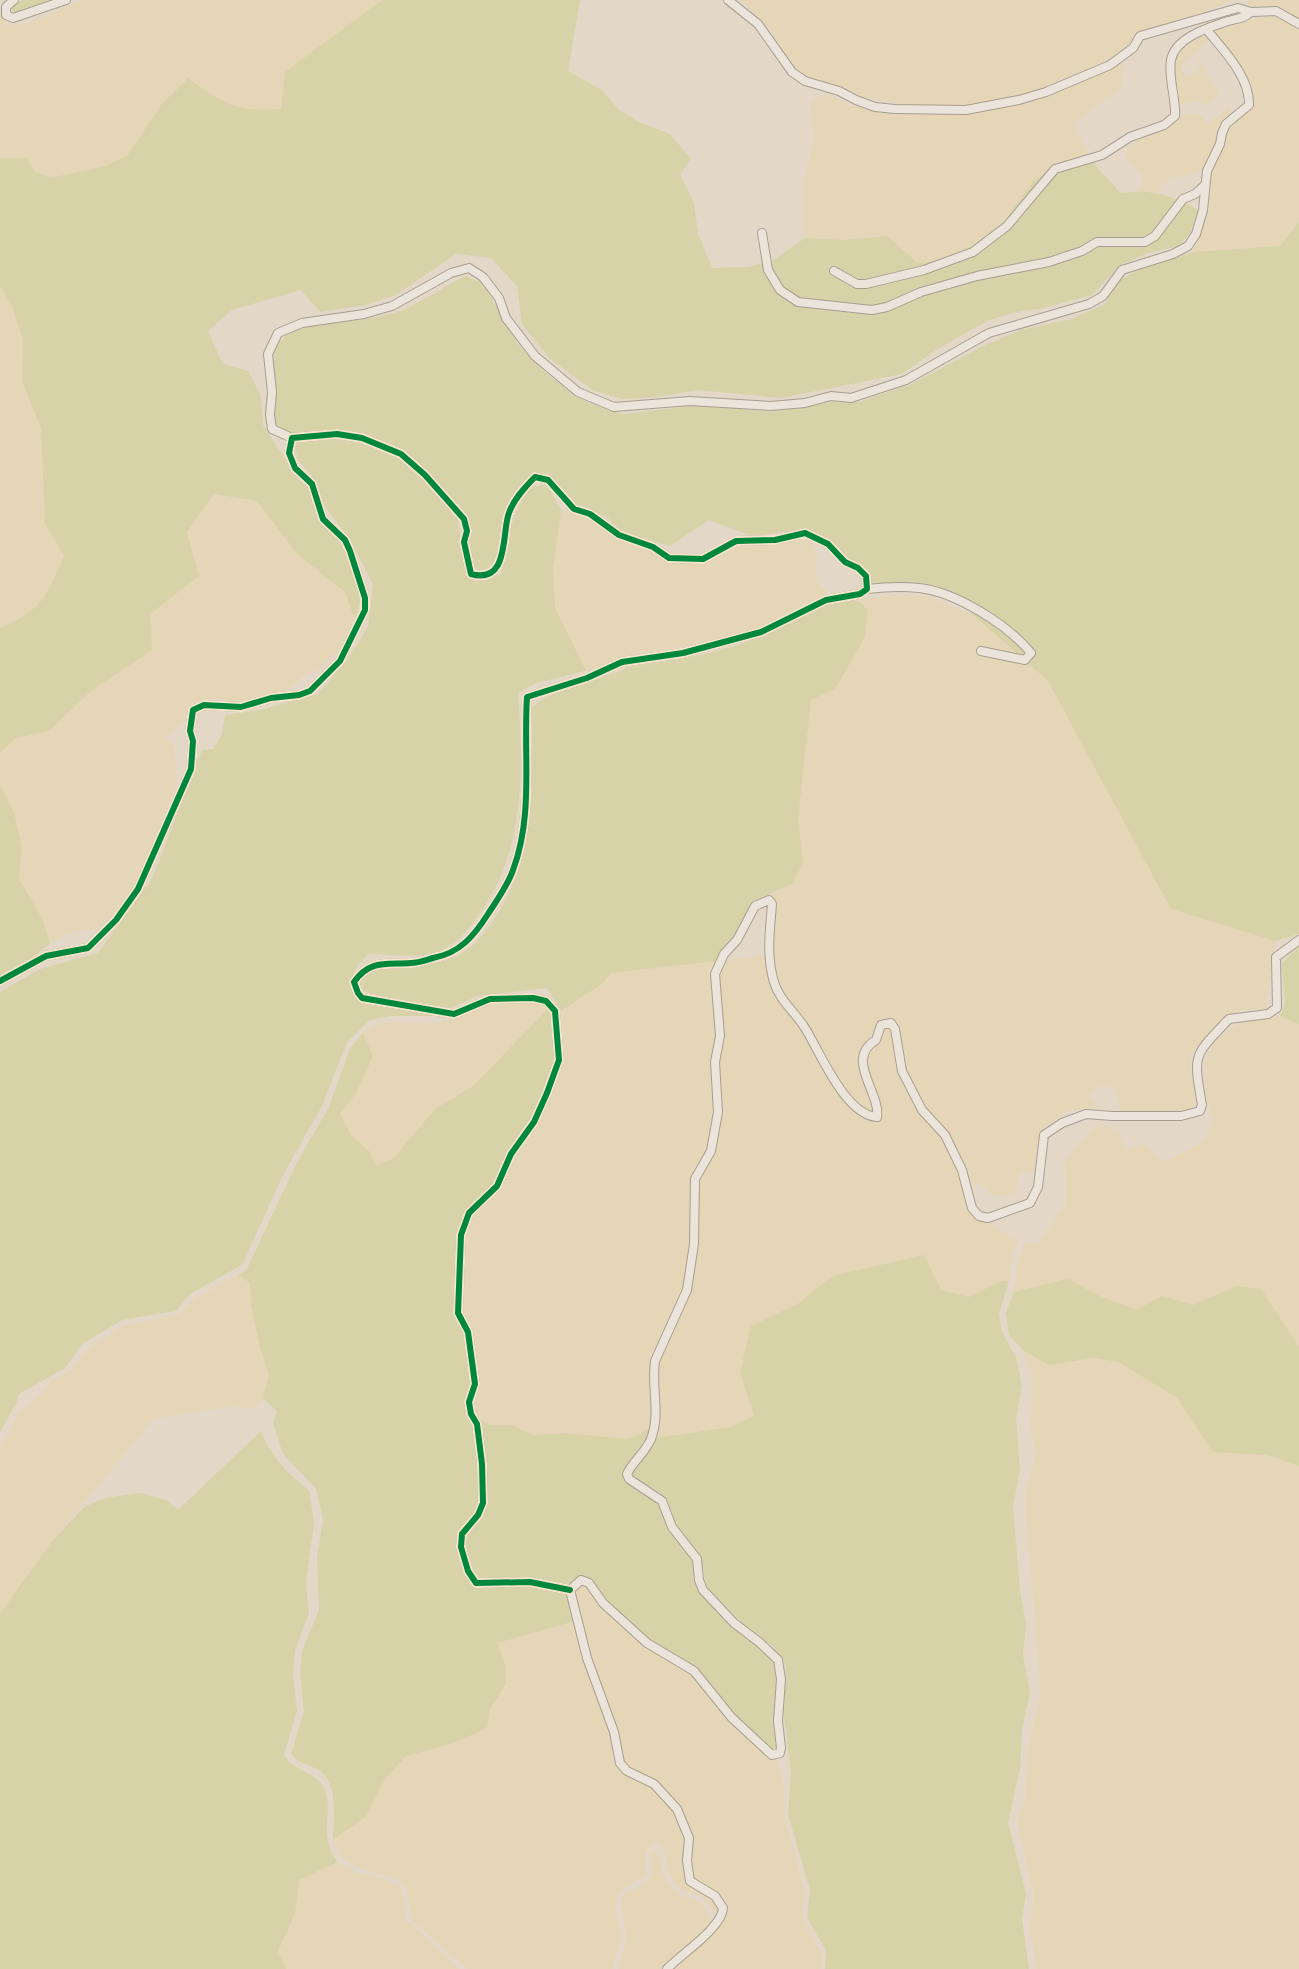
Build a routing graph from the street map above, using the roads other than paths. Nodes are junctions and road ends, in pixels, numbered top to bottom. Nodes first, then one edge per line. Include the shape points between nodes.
1 (14, 0) edge
2 (66, 0) edge
3 (728, 0) edge
4 (1240, 4) edge
5 (1251, 12) junction
6 (1299, 24) edge
7 (1207, 30) junction
8 (1204, 186) junction
9 (762, 233) dead end
10 (834, 271) dead end
11 (292, 438) junction
12 (867, 589) junction
13 (981, 651) dead end
14 (1299, 940) edge
15 (0, 981) edge
16 (570, 1590) junction
17 (667, 1969) edge

1 - 2 street via 6,7 6,15 13,18
3 - 4 street via 758,24 782,62 805,81 875,106 940,111 966,110 1046,92 1110,65 1133,48 1140,36
4 - 5 street
5 - 6 street via 1276,11
5 - 7 street via 1243,20 1220,23
7 - 8 street via 1234,63 1250,94 1249,105 1226,124
7 - 10 street via 1183,43 1172,58 1174,116 1164,125 1130,137 1102,155 1055,169 1013,220 973,252 924,270 866,284 857,284
8 - 9 street via 1183,200 1155,236 1145,242 1097,242 1049,262 977,276 872,310 798,302 780,290 768,270
8 - 11 street via 1203,210 1188,246 1122,270 1103,296 1068,312 1033,318 989,333 906,380 851,398 831,396 805,404 690,401 614,407 578,392 535,356 506,318 499,298 483,277 469,268 451,273 392,306 302,323 278,333 268,354 270,415 272,429
11 - 12 street via 337,434 362,438 400,454 425,475 464,519 471,574 483,576 496,569 513,503 535,477 541,476 574,508 669,558 703,559 736,541 775,540 805,533 828,544 845,562 858,568 866,576
11 - 15 street via 289,453 295,468 312,484 323,519 345,540 365,598 365,610 348,649 310,691 241,708 204,705 193,710 191,769 129,903 88,948 46,956
12 - 13 street via 918,587 959,601 1018,638 1031,653 1025,660
12 - 16 street via 860,594 826,600 761,632 683,653 622,662 527,697 525,808 513,870 503,890 479,928 460,948 413,963 374,964 361,971 354,982 362,998 430,1011 454,1014 490,999 532,998 546,1001 555,1011 559,1060 547,1093 497,1186 469,1213 461,1235 458,1313 468,1332 475,1384 469,1402 477,1424 483,1503 462,1534 461,1547 476,1583 530,1582
14 - 16 street via 1276,957 1278,997 1274,1012 1229,1019 1201,1047 1196,1065 1200,1111 1181,1116 1086,1114 1062,1123 1044,1135 1038,1187 1030,1203 988,1218 979,1216 972,1208 962,1170 945,1135 922,1110 902,1071 891,1023 880,1025 876,1040 863,1058 864,1075 879,1106 877,1117 860,1112 828,1072 774,983 767,946 772,904 769,900 755,906 715,974 720,1036 715,1062 718,1112 711,1151 695,1179 692,1263 687,1290 655,1361 658,1403 652,1434 627,1474 662,1501 672,1527 697,1559 703,1590 778,1660 780,1753 772,1755 744,1731 694,1671 647,1643 603,1603 589,1583 581,1580
16 - 17 street via 620,1763 627,1771 654,1784 671,1801 689,1838 690,1881 716,1896 723,1908 720,1919 705,1936

